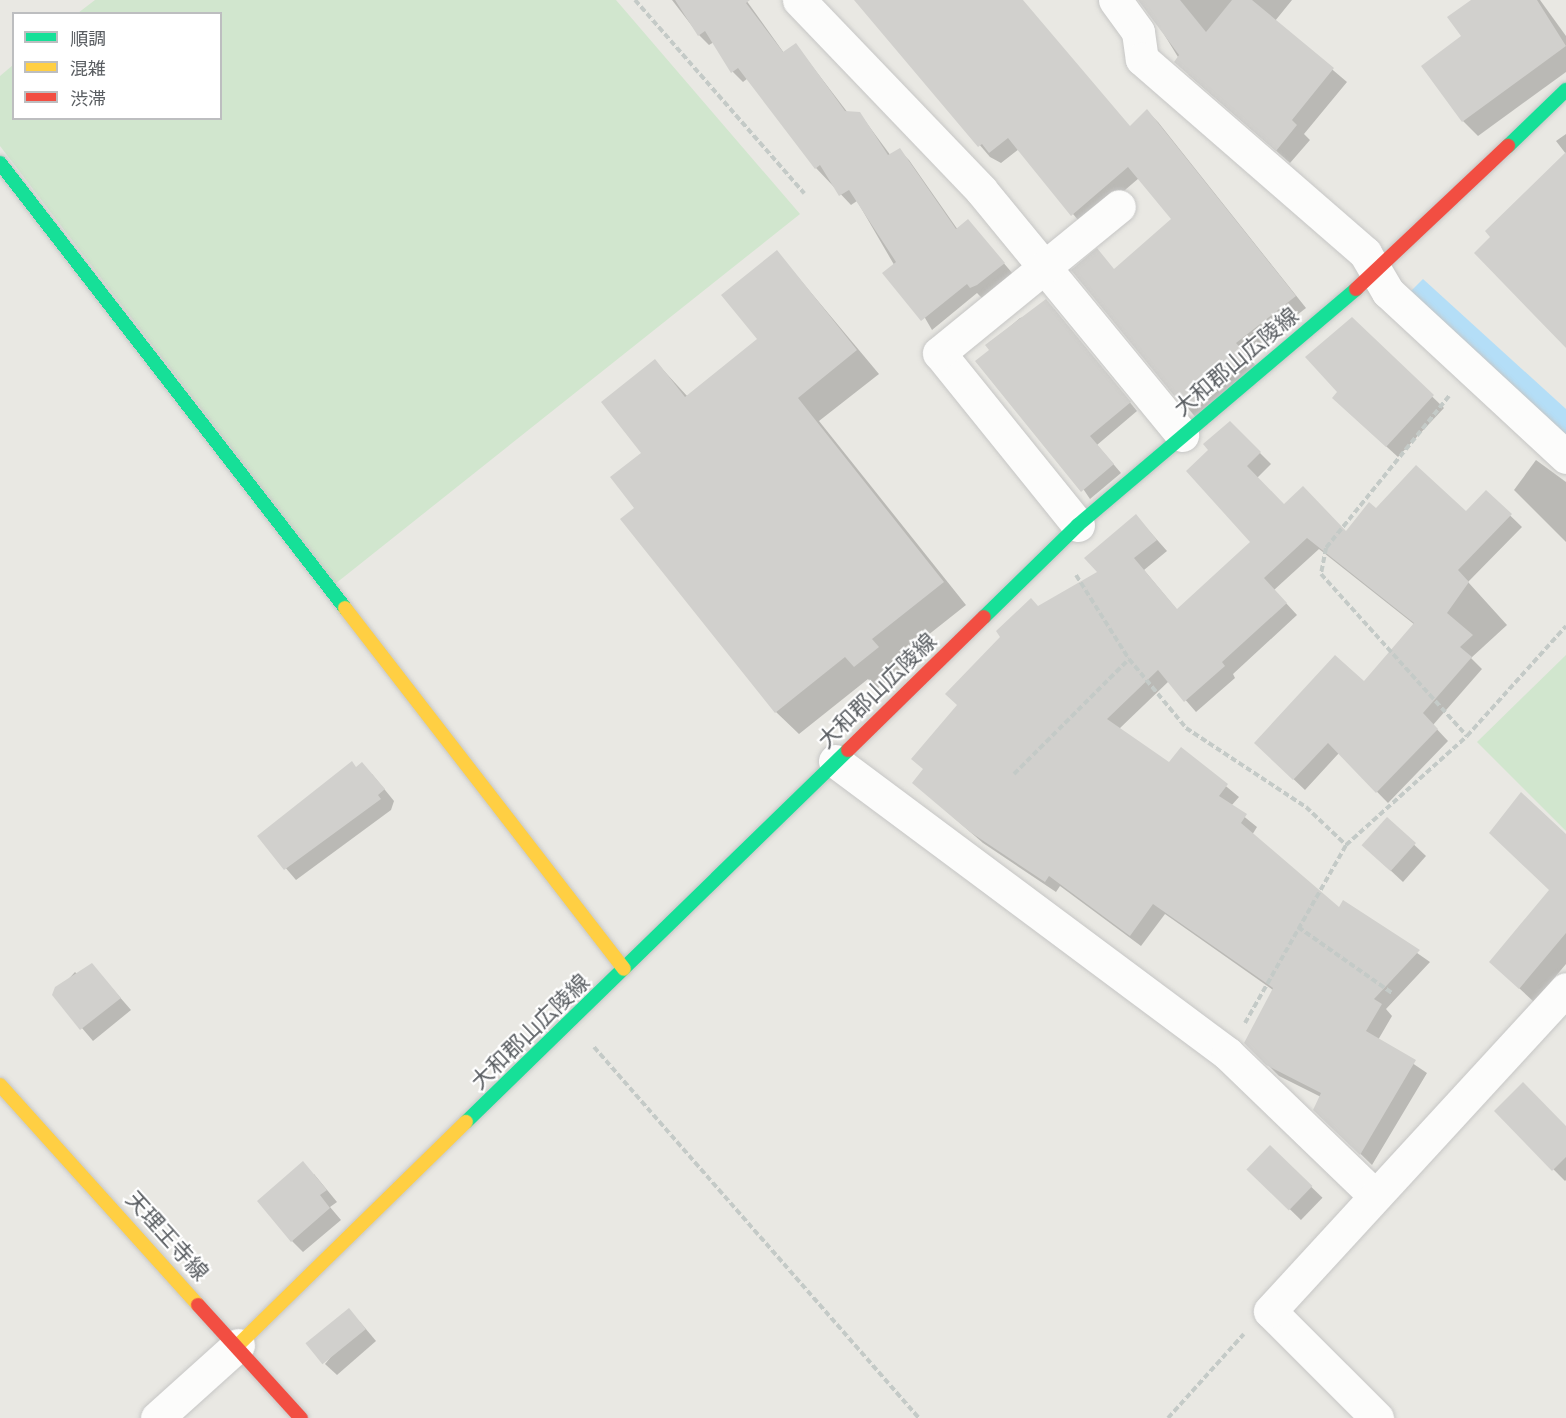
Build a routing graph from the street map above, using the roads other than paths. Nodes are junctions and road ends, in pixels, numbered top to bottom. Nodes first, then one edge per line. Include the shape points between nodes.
1 (799, 0) edge
2 (1115, 0) edge
3 (1566, 90) edge
4 (0, 163) edge
5 (1119, 206) dead end
6 (1044, 266) junction
7 (1376, 272) junction
8 (1182, 435) junction
9 (1566, 457) edge
10 (1067, 536) junction
11 (835, 761) junction
12 (624, 969) junction
13 (1566, 989) edge
14 (0, 1085) edge
15 (1374, 1195) junction
16 (238, 1345) junction
17 (156, 1418) edge
18 (301, 1418) edge
19 (1377, 1418) edge

1 - 6 street via 981,190
2 - 7 street via 1138,32 1142,59 1365,253
3 - 7 main road, 大和郡山広陵線
4 - 12 main road
5 - 6 street
6 - 8 street
6 - 10 street via 939,353
7 - 8 main road, 大和郡山広陵線
7 - 9 street via 1388,292
8 - 10 main road, 大和郡山広陵線
10 - 11 main road, 大和郡山広陵線
11 - 12 main road, 大和郡山広陵線
11 - 15 street via 1228,1054
12 - 16 main road, 大和郡山広陵線
13 - 15 street
14 - 16 main road, 天理王寺線
15 - 19 street via 1270,1311
16 - 17 street
16 - 18 main road, 天理王寺線

